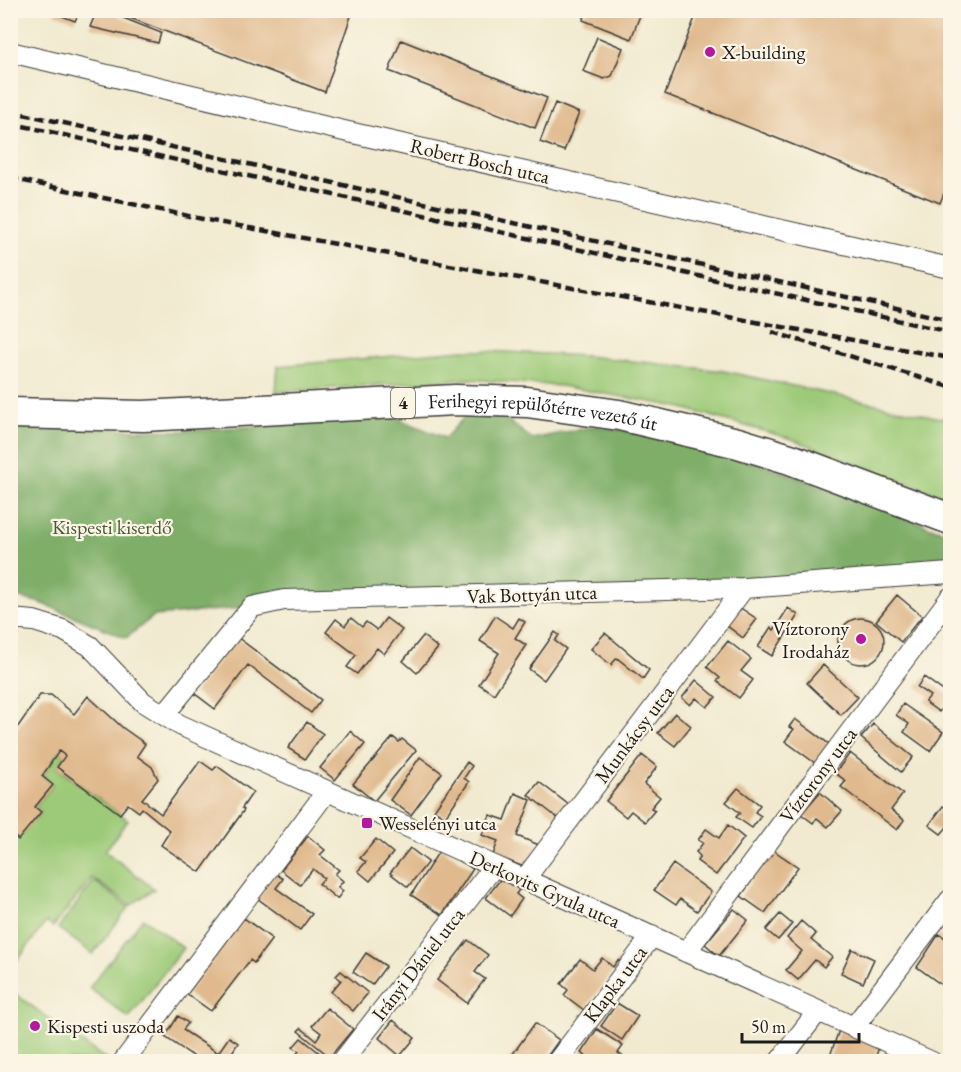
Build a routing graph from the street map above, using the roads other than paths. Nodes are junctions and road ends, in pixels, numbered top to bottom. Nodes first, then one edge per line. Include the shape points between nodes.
1 (10, 52) edge
2 (951, 268) edge
3 (10, 413) edge
4 (951, 519) edge
5 (951, 573) edge
6 (744, 588) junction
7 (951, 598) edge
8 (11, 621) edge
9 (164, 715) junction
10 (327, 791) junction
11 (494, 866) junction
12 (524, 880) junction
13 (951, 900) edge
14 (652, 936) junction
15 (686, 952) junction
16 (818, 1011) junction
17 (854, 1027) junction
18 (123, 1062) edge
19 (342, 1062) edge
20 (557, 1062) edge
21 (779, 1062) edge
22 (932, 1062) edge

1 - 2 street, Robert Bosch utca
3 - 4 main road, Ferihegyi repülőtérre vezető út / 4 via 143,416 455,400 536,403 619,415 738,443
5 - 6 street, Vak Bottyán utca
6 - 9 street, Vak Bottyán utca via 284,600 252,608
6 - 12 street, Munkácsy utca
7 - 15 street, Víztorony utca
8 - 9 street, Derkovits Gyula utca via 34,621 63,630 90,646 144,702
9 - 10 street, Derkovits Gyula utca
10 - 11 street, Derkovits Gyula utca
10 - 18 street
11 - 12 street, Derkovits Gyula utca
11 - 19 street, Irányi Dániel utca
12 - 14 street, Derkovits Gyula utca
13 - 17 street
14 - 15 street, Derkovits Gyula utca
14 - 20 street, Klapka utca
15 - 16 street, Derkovits Gyula utca
16 - 17 street, Derkovits Gyula utca
16 - 21 street
17 - 22 street, Derkovits Gyula utca

